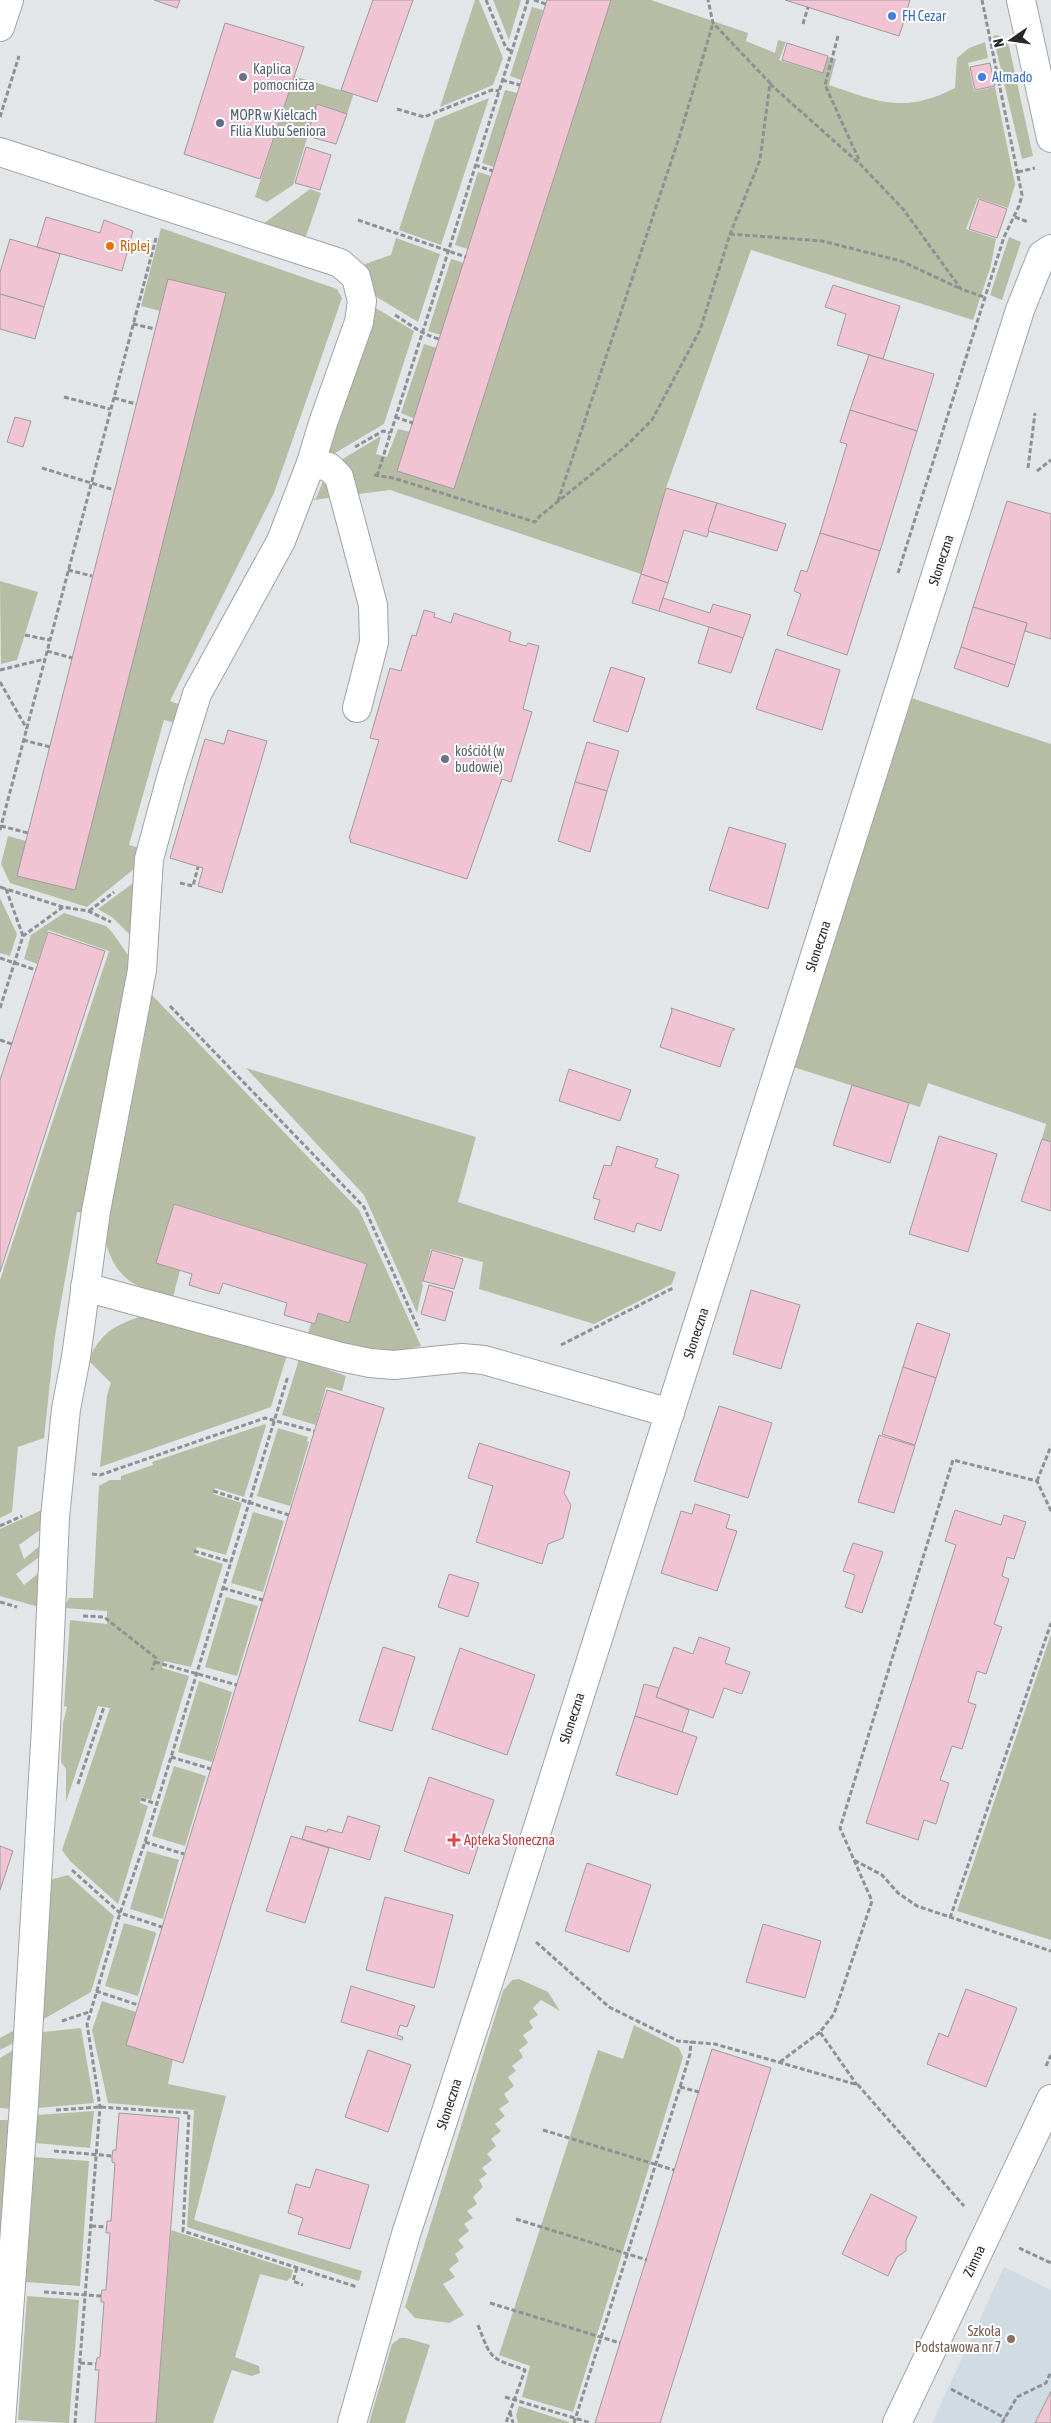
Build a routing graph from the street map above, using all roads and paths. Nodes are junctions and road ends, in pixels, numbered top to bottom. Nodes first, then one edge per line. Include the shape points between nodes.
1 (9, 0) edge
2 (486, 0) edge
3 (528, 0) edge
4 (534, 0) edge
5 (708, 0) edge
6 (982, 0) edge
7 (1021, 0) edge
8 (546, 4) dead end
9 (808, 7) dead end
10 (713, 23) junction
11 (803, 24) dead end
12 (0, 27) edge
13 (838, 36) dead end
14 (22, 46) dead end
15 (511, 51) junction
16 (502, 80) junction
17 (770, 84) junction
18 (520, 85) dead end
19 (498, 91) junction
20 (397, 109) dead end
21 (0, 117) edge
22 (1051, 138) edge
23 (0, 152) edge
24 (861, 165) junction
25 (475, 166) junction
26 (1037, 168) dead end
27 (493, 171) dead end
28 (1018, 172) junction
29 (358, 220) dead end
30 (1028, 222) dead end
31 (730, 234) junction
32 (156, 237) dead end
33 (1051, 249) edge
34 (448, 252) junction
35 (466, 258) dead end
36 (961, 290) junction
37 (1020, 310) junction
38 (133, 324) junction
39 (155, 329) dead end
40 (422, 334) junction
41 (439, 340) dead end
42 (64, 396) dead end
43 (114, 398) junction
44 (136, 404) dead end
45 (110, 409) junction
46 (1035, 413) dead end
47 (395, 417) junction
48 (413, 423) dead end
49 (1051, 460) edge
50 (320, 465) junction
51 (42, 468) dead end
52 (1028, 468) dead end
53 (1037, 471) dead end
54 (377, 476) junction
55 (91, 484) junction
56 (114, 490) dead end
57 (558, 502) junction
58 (68, 570) junction
59 (92, 576) dead end
60 (25, 635) dead end
61 (50, 640) junction
62 (47, 651) junction
63 (72, 658) dead end
64 (45, 659) junction
65 (0, 670) edge
66 (0, 682) edge
67 (357, 708) dead end
68 (27, 729) junction
69 (23, 740) junction
70 (50, 747) dead end
71 (0, 828) edge
72 (28, 833) dead end
73 (0, 887) edge
74 (6, 889) junction
75 (63, 907) junction
76 (23, 936) junction
77 (0, 958) edge
78 (14, 963) junction
79 (36, 970) dead end
80 (142, 970) junction
81 (0, 1008) edge
82 (0, 1040) edge
83 (12, 1044) dead end
84 (85, 1287) junction
85 (676, 1287) dead end
86 (437, 1360) junction
87 (515, 1368) junction
88 (286, 1382) dead end
89 (670, 1413) junction
90 (275, 1419) junction
91 (314, 1431) dead end
92 (1051, 1446) edge
93 (60, 1470) junction
94 (1037, 1481) junction
95 (213, 1491) dead end
96 (249, 1502) junction
97 (1051, 1511) edge
98 (289, 1515) dead end
99 (194, 1551) dead end
100 (231, 1562) junction
101 (223, 1588) junction
102 (263, 1600) dead end
103 (50, 1612) junction
104 (1051, 1623) edge
105 (155, 1662) junction
106 (152, 1670) dead end
107 (197, 1674) junction
108 (237, 1685) dead end
109 (171, 1757) junction
110 (211, 1769) dead end
111 (141, 1799) dead end
112 (157, 1804) junction
113 (145, 1842) junction
114 (184, 1854) dead end
115 (38, 1860) junction
116 (854, 1860) junction
117 (120, 1913) junction
118 (508, 1917) junction
119 (950, 1918) junction
120 (162, 1927) dead end
121 (1051, 1951) edge
122 (96, 1991) junction
123 (138, 2005) dead end
124 (820, 2032) junction
125 (691, 2041) junction
126 (1051, 2055) edge
127 (780, 2062) junction
128 (1043, 2072) dead end
129 (858, 2085) junction
130 (680, 2086) junction
131 (699, 2092) dead end
132 (1051, 2099) edge
133 (100, 2107) junction
134 (23, 2112) junction
135 (543, 2130) dead end
136 (20, 2149) junction
137 (97, 2154) junction
138 (112, 2156) dead end
139 (656, 2164) junction
140 (674, 2170) dead end
141 (966, 2208) dead end
142 (516, 2219) dead end
143 (91, 2226) junction
144 (107, 2227) dead end
145 (1016, 2246) dead end
146 (628, 2254) junction
147 (647, 2260) dead end
148 (1051, 2263) edge
149 (297, 2268) junction
150 (304, 2285) dead end
151 (11, 2290) junction
152 (85, 2294) junction
153 (101, 2296) dead end
154 (388, 2297) junction
155 (490, 2303) dead end
156 (478, 2325) dead end
157 (601, 2338) junction
158 (620, 2343) dead end
159 (80, 2363) junction
160 (96, 2364) dead end
161 (1051, 2372) edge
162 (944, 2385) dead end
163 (505, 2397) dead end
164 (514, 2400) junction
165 (510, 2412) junction
166 (576, 2418) junction
167 (1005, 2418) junction
168 (1, 2423) edge
169 (75, 2423) edge
170 (352, 2423) edge
171 (506, 2423) edge
172 (513, 2423) edge
173 (574, 2423) edge
174 (591, 2423) edge
175 (898, 2423) edge
176 (1002, 2423) edge

1 - 12 street
2 - 15 path via 506,48
3 - 15 path
4 - 8 path
5 - 10 path
6 - 28 path
7 - 22 street
9 - 11 path
10 - 17 path
10 - 57 path via 679,138
13 - 24 path via 825,85
14 - 21 path
15 - 16 path
16 - 18 path
16 - 19 path
17 - 24 path
17 - 31 path via 760,160
19 - 20 path via 492,90 424,117
19 - 25 path
23 - 50 street via 340,263 356,277 362,301 359,322 323,422
24 - 36 path via 903,209
25 - 27 path
25 - 34 path
26 - 28 path
28 - 30 path via 1022,196 1014,217
29 - 34 path
31 - 36 path via 822,241 901,261
31 - 57 path via 700,330 652,420 624,448
32 - 38 path
33 - 37 street, Słoneczna via 1042,255
34 - 35 path
34 - 40 path
36 - 37 path
37 - 89 street, Słoneczna
38 - 39 path
38 - 43 path
40 - 41 path
40 - 47 path
42 - 45 path
43 - 44 path
43 - 45 path
45 - 55 path
46 - 52 path
47 - 48 path
47 - 54 path
49 - 53 path
50 - 54 path
50 - 67 street via 339,477 373,605 374,642
50 - 80 street via 198,694 149,858
51 - 55 path
54 - 57 path via 393,478 535,522
55 - 56 path
55 - 58 path
58 - 59 path
58 - 61 path
60 - 61 path
61 - 62 path
62 - 63 path
62 - 64 path
64 - 65 path
64 - 68 path
66 - 68 path
68 - 69 path
69 - 70 path
69 - 71 path
71 - 72 path
73 - 74 path
74 - 75 path
74 - 76 path
75 - 76 path
75 - 80 path via 88,911 113,922
76 - 78 path
77 - 78 path
78 - 79 path
78 - 81 path
80 - 84 street via 96,1211
80 - 86 path via 153,989 205,1039 364,1207 426,1346
82 - 83 path
84 - 86 street via 341,1357 394,1365
84 - 93 street
85 - 87 path
86 - 87 street via 484,1360
87 - 89 street
88 - 90 path
89 - 118 street, Słoneczna
90 - 91 path
90 - 93 path via 265,1418 100,1475
90 - 96 path
92 - 94 path
93 - 103 street
94 - 97 path
94 - 116 path via 953,1460 840,1828
95 - 96 path
96 - 98 path
96 - 100 path
99 - 100 path
100 - 101 path
101 - 102 path
101 - 107 path
103 - 105 path via 104,1617 156,1658
103 - 115 street
104 - 119 path
105 - 106 path
105 - 107 path
107 - 108 path
107 - 109 path
109 - 110 path
109 - 112 path
111 - 112 path
112 - 113 path
113 - 114 path
113 - 117 path
115 - 117 path via 74,1871
115 - 134 street
116 - 119 path via 882,1875 898,1893 917,1906
116 - 124 path via 872,1901 834,2014
117 - 120 path
117 - 122 path
118 - 125 path via 609,2007 678,2041
118 - 154 street, Słoneczna
119 - 121 path
122 - 123 path
122 - 133 path via 87,2024
124 - 127 path
124 - 129 path
125 - 127 path via 715,2044
125 - 130 path
126 - 128 path
127 - 129 path
129 - 141 path
130 - 131 path
130 - 139 path
132 - 175 street, Zimna
133 - 134 path
133 - 137 path
133 - 149 path via 189,2113 183,2231
134 - 136 street
135 - 139 path
136 - 137 path
136 - 151 street
137 - 138 path
137 - 143 path
139 - 140 path
139 - 146 path
142 - 146 path
143 - 144 path
143 - 152 path
145 - 148 path
146 - 147 path
146 - 157 path
149 - 150 path via 293,2281
149 - 154 path
151 - 152 path
151 - 168 street
152 - 153 path
152 - 159 path
154 - 170 street, Słoneczna
155 - 157 path
156 - 164 path via 488,2353 525,2370
157 - 158 path
157 - 166 path
159 - 160 path
159 - 169 path
161 - 167 path via 1046,2382 1017,2397
162 - 167 path
163 - 164 path
164 - 165 path
164 - 166 path
165 - 171 path
165 - 172 path
166 - 173 path
166 - 174 path
167 - 176 path

